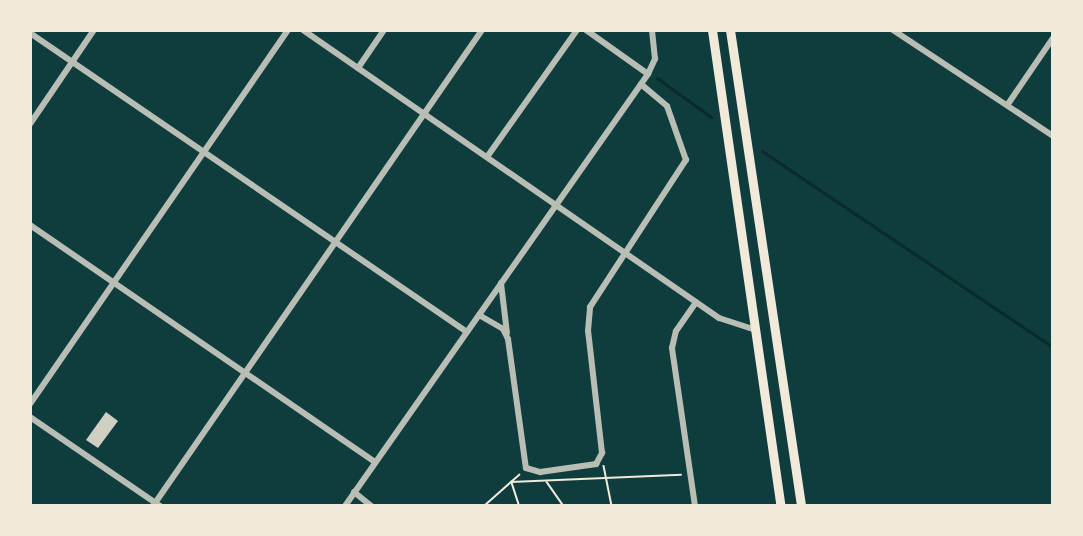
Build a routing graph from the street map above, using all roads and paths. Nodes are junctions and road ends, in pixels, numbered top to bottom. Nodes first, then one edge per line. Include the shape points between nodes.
1 (94, 30) edge
2 (288, 30) edge
3 (303, 30) edge
4 (384, 30) edge
5 (482, 30) edge
6 (577, 30) edge
7 (586, 30) edge
8 (652, 30) edge
9 (712, 30) edge
10 (730, 30) edge
11 (893, 30) edge
12 (30, 33) edge
13 (1053, 38) edge
14 (72, 62) junction
15 (358, 68) junction
16 (648, 74) junction
17 (641, 84) junction
18 (1008, 104) junction
19 (424, 114) junction
20 (30, 124) edge
21 (1053, 136) edge
22 (204, 152) junction
23 (487, 157) junction
24 (556, 204) junction
25 (30, 225) edge
26 (336, 242) junction
27 (626, 253) junction
28 (114, 283) junction
29 (501, 283) junction
30 (696, 302) junction
31 (479, 315) junction
32 (755, 330) junction
33 (467, 332) junction
34 (508, 339) junction
35 (245, 373) junction
36 (30, 404) edge
37 (30, 417) edge
38 (602, 453) junction
39 (375, 462) junction
40 (525, 465) junction
41 (540, 472) junction
42 (691, 474) junction
43 (606, 478) junction
44 (546, 481) junction
45 (511, 482) junction
46 (354, 492) junction
47 (156, 505) edge
48 (345, 506) edge
49 (371, 506) edge
50 (484, 506) edge
51 (519, 506) edge
52 (564, 506) edge
53 (612, 506) edge
54 (695, 506) edge
55 (781, 506) edge
56 (801, 506) edge

1 - 14 street
2 - 22 street
3 - 15 street
4 - 15 street
5 - 19 street
6 - 23 street
7 - 16 street
8 - 16 street via 655,59
9 - 32 highway
10 - 56 highway
11 - 18 street
12 - 14 street
13 - 18 street
14 - 20 street
14 - 22 street
15 - 19 street
16 - 17 street
17 - 24 street
17 - 27 street via 667,106 686,160
18 - 21 street
19 - 23 street
19 - 26 street
22 - 26 street
22 - 28 street
23 - 24 street
24 - 27 street
24 - 29 street
25 - 28 street
26 - 33 street
26 - 35 street
27 - 30 street
27 - 38 street via 594,298 588,317
28 - 35 street
28 - 36 street
29 - 31 street
29 - 34 street
30 - 32 street via 719,318
30 - 42 street via 676,331 672,348
31 - 33 street
31 - 34 street via 503,329
32 - 55 highway
33 - 39 street
34 - 40 street
35 - 39 street
35 - 47 street
37 - 47 street
38 - 41 street via 600,461 590,466
38 - 43 path
39 - 46 street
40 - 41 street
40 - 45 path
41 - 44 path
42 - 43 path
42 - 54 street
43 - 44 path
43 - 53 path
44 - 45 path
44 - 52 path
45 - 50 path
45 - 51 path
46 - 48 street
46 - 49 street

